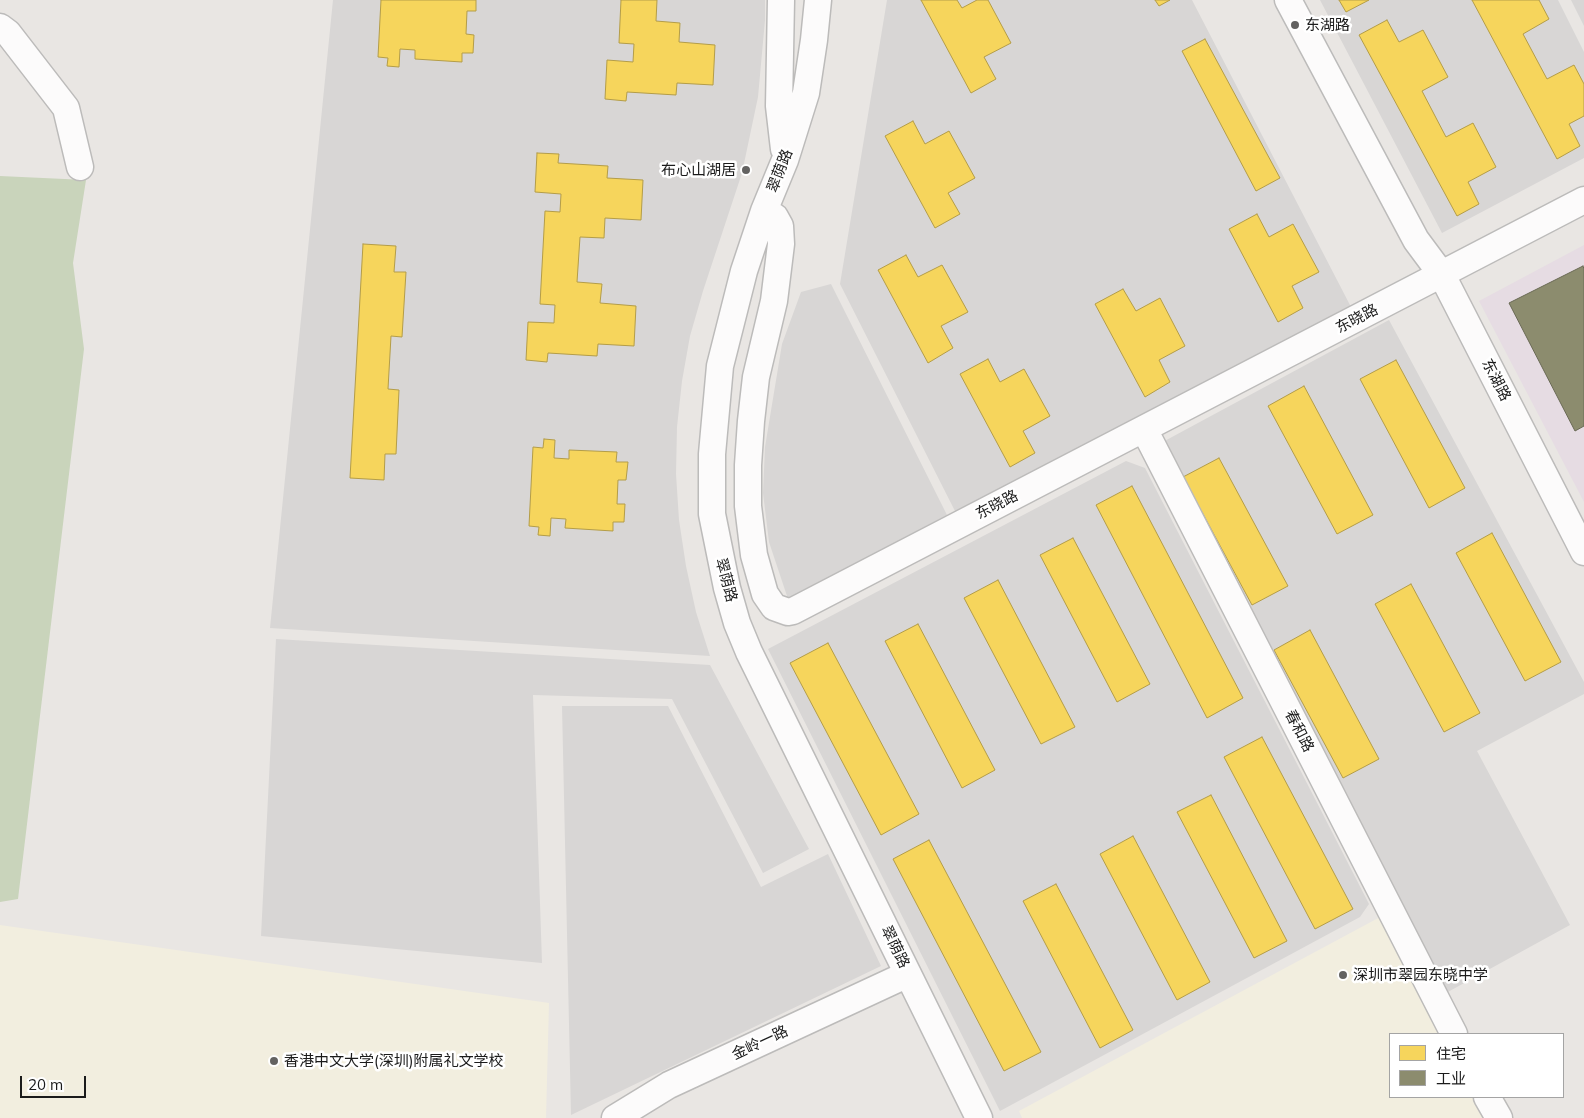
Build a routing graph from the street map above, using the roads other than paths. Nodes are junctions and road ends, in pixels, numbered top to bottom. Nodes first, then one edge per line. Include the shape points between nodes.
1 (781, 0) edge
2 (818, 0) edge
3 (1288, 0) edge
4 (0, 26) edge
5 (785, 160) junction
6 (80, 167) dead end
7 (1584, 200) edge
8 (764, 211) junction
9 (1442, 275) junction
10 (1144, 428) junction
11 (1584, 552) edge
12 (908, 974) junction
13 (1453, 1033) edge
14 (1488, 1098) edge
15 (615, 1118) edge
16 (979, 1118) edge
17 (1499, 1118) edge

1 - 5 street via 779,106
2 - 5 street, 翠荫路 via 806,93
3 - 9 street, 东湖路 via 1416,240
4 - 6 street via 66,108
5 - 8 street, 翠荫路
7 - 9 street, 东晓路
8 - 10 street, 东晓路 via 775,217 780,226 781,244 774,301 756,377 750,421 748,506 754,555 765,594 779,610 793,611
8 - 12 street, 翠荫路 via 744,272 720,366 711,483 718,550 749,652
9 - 10 street, 东晓路
9 - 11 street, 东湖路
10 - 13 street, 春和路
12 - 15 street, 金岭一路 via 669,1085
12 - 16 street, 翠荫路
14 - 17 street

